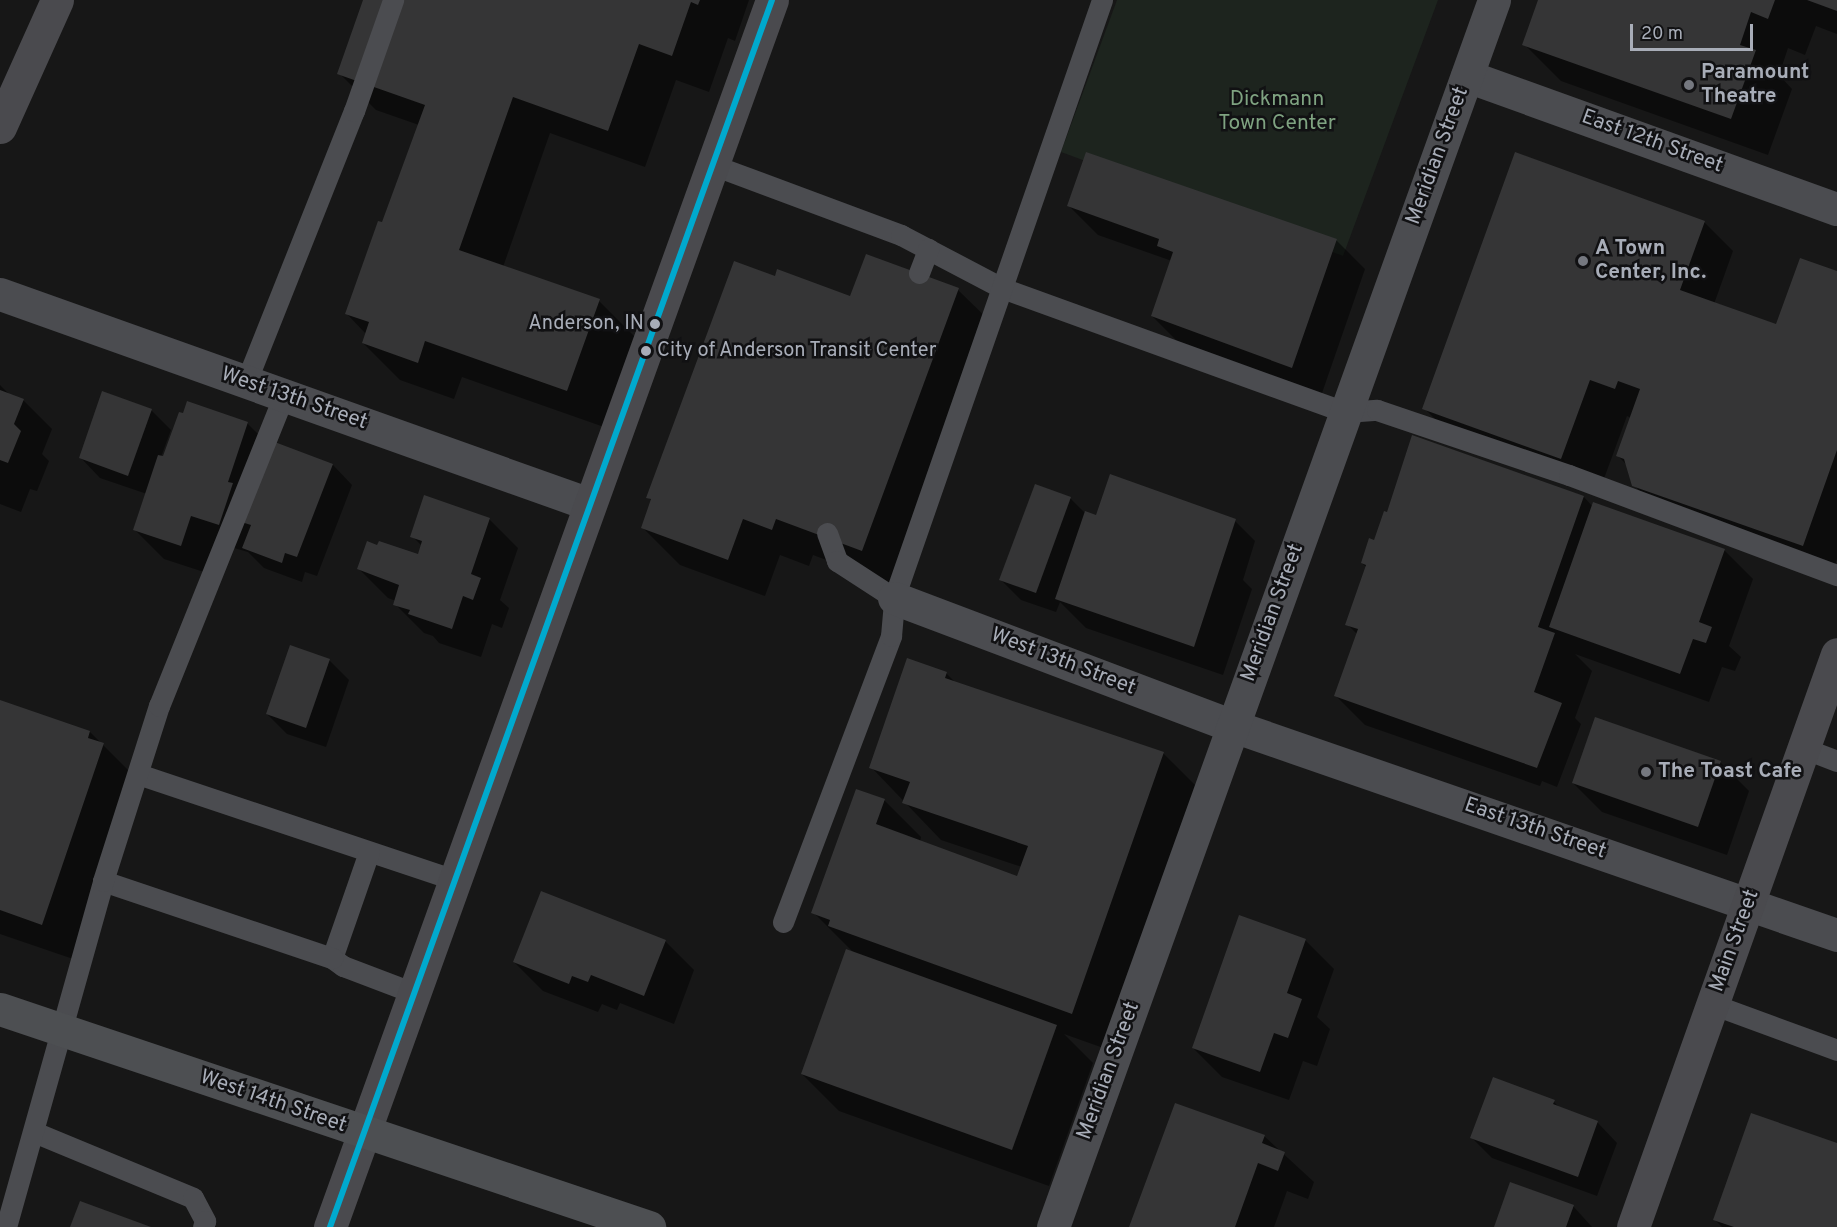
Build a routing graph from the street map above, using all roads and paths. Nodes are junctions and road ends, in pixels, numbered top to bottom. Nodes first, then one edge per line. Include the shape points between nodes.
1 (57, 0) edge
2 (393, 0) edge
3 (772, 0) edge
4 (1102, 0) edge
5 (1494, 0) edge
6 (1467, 76) junction
7 (0, 127) edge
8 (713, 165) junction
9 (1837, 209) edge
10 (928, 249) junction
11 (919, 273) dead end
12 (1002, 288) junction
13 (0, 294) edge
14 (246, 382) junction
15 (284, 395) junction
16 (1345, 412) junction
17 (589, 504) junction
18 (827, 533) dead end
19 (1837, 574) edge
20 (894, 598) junction
21 (1837, 654) edge
22 (1233, 726) junction
23 (1803, 748) junction
24 (1837, 761) edge
25 (138, 774) junction
26 (369, 852) junction
27 (454, 880) junction
28 (103, 881) junction
29 (1748, 903) junction
30 (783, 922) dead end
31 (1837, 935) edge
32 (332, 958) junction
33 (414, 993) junction
34 (1712, 1004) junction
35 (0, 1009) edge
36 (61, 1029) junction
37 (1837, 1050) edge
38 (34, 1132) junction
39 (363, 1133) junction
40 (585, 1217) edge
41 (6, 1227) edge
42 (203, 1227) edge
43 (330, 1227) edge
44 (649, 1227) edge
45 (1053, 1227) edge
46 (1633, 1227) edge

1 - 7 main road
2 - 14 lane via 354,111
3 - 8 main road
4 - 12 lane
5 - 6 street, Meridian Street
6 - 9 street, East 12th Street
6 - 16 street, Meridian Street
8 - 10 lane via 901,235
8 - 17 main road
10 - 11 lane
10 - 12 lane
12 - 16 lane
12 - 20 lane
13 - 14 street, West 13th Street
14 - 15 street, West 13th Street
15 - 17 street, West 13th Street
15 - 25 lane via 159,706
16 - 19 lane via 1377,410 1569,475
16 - 22 street, Meridian Street
17 - 27 main road
18 - 20 lane via 837,561
20 - 22 street, West 13th Street
20 - 30 lane via 891,636
21 - 23 main road, Main Street
22 - 29 street, East 13th Street
22 - 45 street, Meridian Street
23 - 24 lane
23 - 29 main road, Main Street
25 - 26 lane
25 - 28 lane
26 - 27 lane
26 - 32 lane
27 - 33 main road
28 - 32 lane
28 - 36 lane
29 - 31 street, East 13th Street
29 - 34 main road, Main Street
32 - 33 lane via 343,966
33 - 39 main road
34 - 37 lane
34 - 46 main road, Main Street
35 - 36 main road, West 14th Street
36 - 38 lane
36 - 39 main road, West 14th Street
38 - 41 lane
38 - 42 lane via 193,1198 205,1221
39 - 40 main road, West 14th Street
39 - 43 main road
40 - 44 main road, West 14th Street

